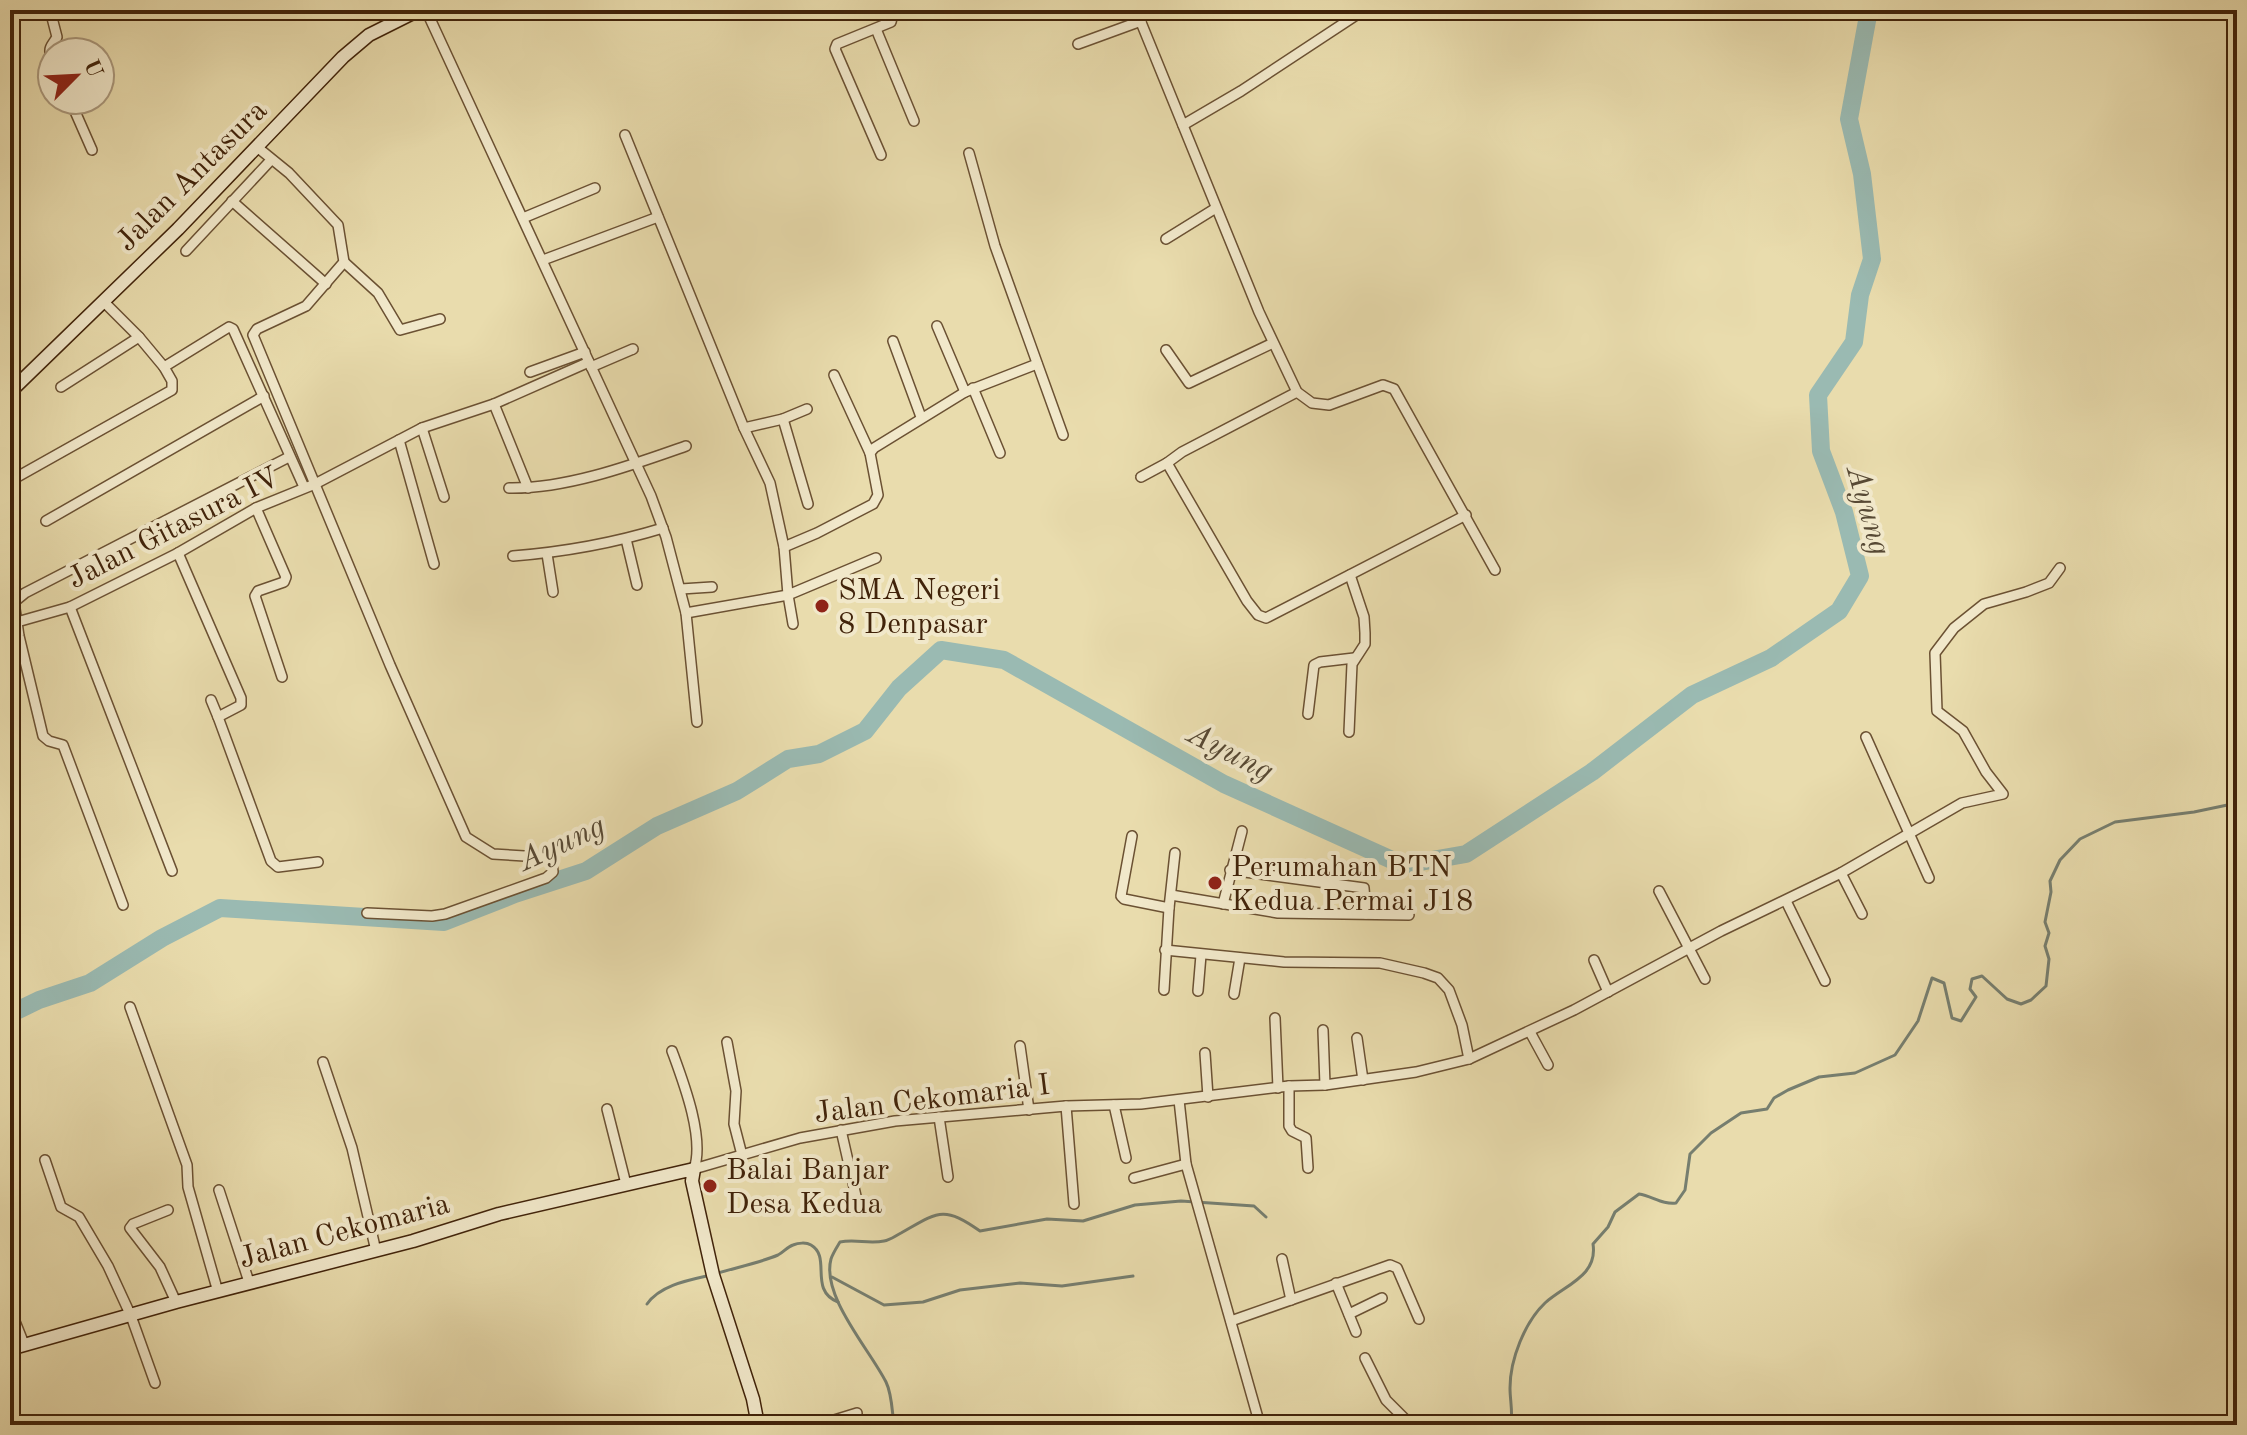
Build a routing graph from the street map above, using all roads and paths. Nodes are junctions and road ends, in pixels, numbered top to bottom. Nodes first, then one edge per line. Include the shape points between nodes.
1 (50, 10) edge
2 (419, 10) edge
3 (426, 10) edge
4 (889, 10) edge
5 (1136, 10) edge
6 (1364, 10) edge
7 (1141, 21) junction
8 (876, 29) junction
9 (57, 36) edge
10 (1078, 44) dead end
11 (77, 116) edge
12 (914, 121) dead end
13 (1183, 125) junction
14 (625, 135) dead end
15 (257, 147) junction
16 (92, 150) dead end
17 (969, 153) dead end
18 (881, 155) dead end
19 (271, 160) junction
20 (595, 188) dead end
21 (232, 201) junction
22 (1216, 208) junction
23 (658, 217) junction
24 (523, 218) junction
25 (1166, 239) dead end
26 (186, 251) dead end
27 (543, 260) junction
28 (344, 262) junction
29 (326, 284) junction
30 (103, 301) junction
31 (440, 319) dead end
32 (937, 326) dead end
33 (139, 337) junction
34 (893, 341) dead end
35 (1273, 343) junction
36 (633, 349) dead end
37 (1166, 350) dead end
38 (588, 360) junction
39 (1037, 364) junction
40 (164, 367) junction
41 (530, 372) dead end
42 (834, 375) dead end
43 (61, 387) dead end
44 (969, 390) junction
45 (10, 392) edge
46 (1297, 392) junction
47 (264, 396) junction
48 (494, 404) junction
49 (807, 409) dead end
50 (921, 417) junction
51 (783, 419) junction
52 (422, 428) junction
53 (744, 428) junction
54 (1063, 435) dead end
55 (399, 440) junction
56 (686, 446) dead end
57 (870, 453) junction
58 (1000, 453) dead end
59 (289, 457) junction
60 (1167, 463) junction
61 (635, 464) junction
62 (1141, 477) dead end
63 (10, 481) edge
64 (315, 484) junction
65 (304, 487) junction
66 (509, 488) dead end
67 (528, 488) junction
68 (444, 497) dead end
69 (808, 504) dead end
70 (256, 508) junction
71 (1466, 515) junction
72 (46, 521) dead end
73 (663, 528) junction
74 (626, 539) junction
75 (784, 547) junction
76 (178, 553) junction
77 (547, 554) junction
78 (513, 556) dead end
79 (876, 558) dead end
80 (434, 564) dead end
81 (2060, 568) dead end
82 (1495, 570) dead end
83 (1350, 575) junction
84 (637, 585) dead end
85 (712, 587) dead end
86 (681, 589) junction
87 (553, 592) dead end
88 (788, 595) junction
89 (70, 607) junction
90 (686, 613) junction
91 (17, 622) junction
92 (793, 624) dead end
93 (1354, 658) junction
94 (282, 677) dead end
95 (211, 700) dead end
96 (1308, 714) dead end
97 (218, 717) junction
98 (697, 722) dead end
99 (1349, 732) dead end
100 (1866, 737) dead end
101 (1242, 831) dead end
102 (1907, 833) junction
103 (1132, 836) dead end
104 (1175, 853) dead end
105 (318, 862) dead end
106 (1230, 870) junction
107 (172, 871) dead end
108 (1841, 873) junction
109 (1929, 878) dead end
110 (1659, 891) dead end
111 (1171, 895) junction
112 (1786, 901) junction
113 (1223, 904) junction
114 (123, 905) dead end
115 (1169, 908) junction
116 (367, 913) dead end
117 (1366, 914) junction
118 (1862, 914) dead end
119 (1409, 915) dead end
120 (1688, 948) junction
121 (1165, 950) junction
122 (1201, 955) junction
123 (1240, 958) junction
124 (1594, 960) dead end
125 (1705, 979) dead end
126 (1825, 981) dead end
127 (1164, 990) dead end
128 (1198, 991) dead end
129 (1608, 992) junction
130 (1234, 994) dead end
131 (130, 1007) dead end
132 (1275, 1018) dead end
133 (1323, 1030) dead end
134 (1530, 1032) junction
135 (1357, 1038) dead end
136 (727, 1042) dead end
137 (1020, 1046) dead end
138 (672, 1051) dead end
139 (1205, 1053) dead end
140 (1469, 1059) junction
141 (323, 1062) dead end
142 (1548, 1065) dead end
143 (1363, 1080) junction
144 (1325, 1085) junction
145 (1284, 1087) junction
146 (1208, 1097) junction
147 (1179, 1100) junction
148 (1114, 1105) junction
149 (1066, 1106) junction
150 (607, 1109) dead end
151 (1029, 1110) junction
152 (939, 1117) junction
153 (841, 1130) junction
154 (742, 1155) junction
155 (1126, 1158) dead end
156 (45, 1160) dead end
157 (1186, 1164) junction
158 (1308, 1168) dead end
159 (694, 1169) junction
160 (948, 1177) dead end
161 (1134, 1178) dead end
162 (626, 1184) junction
163 (219, 1190) dead end
164 (856, 1196) dead end
165 (1074, 1204) dead end
166 (168, 1210) dead end
167 (376, 1251) junction
168 (1282, 1259) dead end
169 (249, 1282) junction
170 (1336, 1283) junction
171 (218, 1292) junction
172 (1382, 1298) dead end
173 (1291, 1300) junction
174 (176, 1302) junction
175 (10, 1309) edge
176 (1349, 1314) junction
177 (131, 1316) junction
178 (1419, 1319) dead end
179 (1231, 1321) junction
180 (1356, 1332) dead end
181 (24, 1344) junction
182 (10, 1349) edge
183 (1365, 1358) dead end
184 (155, 1383) dead end
185 (857, 1413) dead end
186 (758, 1425) edge
187 (818, 1425) edge
188 (1260, 1425) edge
189 (1411, 1425) edge

1 - 9 street
2 - 15 street, Jalan Antasura via 358,43
3 - 24 street
4 - 8 street via 892,20
5 - 7 street
6 - 13 street
7 - 10 street
7 - 13 street
8 - 12 street
8 - 18 street via 835,49
11 - 16 street
13 - 22 street
14 - 23 street
15 - 19 street
15 - 30 street, Jalan Antasura
17 - 39 street
19 - 21 street
19 - 28 street via 338,225
20 - 24 street
21 - 26 street
21 - 29 street
22 - 25 street
22 - 35 street
23 - 27 street
23 - 53 street
24 - 27 street
27 - 38 street
28 - 29 street
28 - 31 street via 378,293 400,330
29 - 64 street via 306,306 253,335
30 - 33 street
30 - 45 street, Jalan Antasura
32 - 44 street
33 - 40 street
33 - 43 street
34 - 50 street
35 - 37 street via 1190,382
35 - 46 street
36 - 38 street
38 - 41 street
38 - 48 street, Jalan Gitasura IV
38 - 61 street
39 - 44 street
39 - 54 street
40 - 47 street via 229,327
40 - 63 street via 172,390
42 - 57 street
44 - 50 street
44 - 58 street
46 - 60 street
46 - 71 street via 1312,403 1329,405 1383,385 1394,389
47 - 59 street
47 - 72 street
48 - 52 street, Jalan Gitasura IV
48 - 67 street
49 - 51 street
50 - 57 street
51 - 53 street
51 - 69 street
52 - 55 street, Jalan Gitasura IV
52 - 68 street
53 - 75 street via 770,483
55 - 64 street, Jalan Gitasura IV
55 - 80 street
56 - 61 street
57 - 75 street via 878,495 873,504
59 - 65 street
59 - 91 street via 25,593 14,602
60 - 62 street
60 - 83 street via 1258,615 1266,618
61 - 67 street
61 - 73 street
64 - 65 street, Jalan Gitasura IV
64 - 116 street via 466,837 493,854 552,862 553,872 546,878 445,914
65 - 70 street, Jalan Gitasura IV
66 - 67 street
70 - 76 street, Jalan Gitasura IV
70 - 94 street via 286,577 255,596
71 - 82 street
71 - 83 street
73 - 74 street
73 - 86 street
74 - 77 street
74 - 84 street
75 - 88 street
76 - 89 street, Jalan Gitasura IV
76 - 97 street via 242,702
77 - 78 street
77 - 87 street
79 - 88 street
81 - 102 street, Jalan Cekomaria I via 2049,583 1984,604 1954,628 1935,653 1937,711 1963,731 2003,794 1962,803
83 - 93 street via 1365,633 1365,644
85 - 86 street
86 - 90 street
88 - 90 street
88 - 92 street
89 - 91 street, Jalan Gitasura IV
89 - 107 street
90 - 98 street
91 - 114 street via 43,736 63,745
93 - 96 street via 1314,665
93 - 99 street
95 - 97 street
97 - 105 street via 274,866
100 - 102 street
101 - 106 street
102 - 108 street, Jalan Cekomaria I
102 - 109 street
103 - 115 street via 1121,896
104 - 111 street
106 - 113 street
106 - 117 street via 1364,888
108 - 112 street, Jalan Cekomaria I
108 - 118 street
110 - 120 street
111 - 113 street
111 - 115 street
112 - 120 street, Jalan Cekomaria I
112 - 126 street
113 - 117 street via 1278,913
115 - 121 street
117 - 119 street
120 - 125 street
120 - 129 street, Jalan Cekomaria I
121 - 122 street
121 - 127 street
122 - 123 street
122 - 128 street
123 - 130 street
123 - 140 street via 1380,963 1438,978 1456,1008
124 - 129 street
129 - 134 street, Jalan Cekomaria I
131 - 171 street via 187,1165 188,1187
132 - 145 street
133 - 144 street
134 - 140 street, Jalan Cekomaria I
134 - 142 street
135 - 143 street
136 - 154 street
137 - 151 street
138 - 159 street via 689,1101 697,1149
139 - 146 street
140 - 143 street, Jalan Cekomaria I
141 - 167 street via 356,1162
143 - 144 street, Jalan Cekomaria I
144 - 145 street, Jalan Cekomaria I
145 - 146 street, Jalan Cekomaria I
145 - 158 street via 1289,1126 1306,1138
146 - 147 street, Jalan Cekomaria I
147 - 148 street, Jalan Cekomaria I
147 - 157 street
148 - 149 street, Jalan Cekomaria I
148 - 155 street
149 - 151 street, Jalan Cekomaria I
149 - 165 street
150 - 162 street
151 - 152 street, Jalan Cekomaria I
152 - 153 street, Jalan Cekomaria I
152 - 160 street
153 - 154 street, Jalan Cekomaria I
153 - 164 street
154 - 159 street, Jalan Cekomaria I
156 - 177 street via 59,1204 79,1217
157 - 161 street
157 - 179 street
159 - 162 street, Jalan Cekomaria
159 - 186 street via 692,1181 712,1271
162 - 167 street, Jalan Cekomaria
163 - 169 street
166 - 174 street via 130,1228 160,1267
167 - 169 street, Jalan Cekomaria
168 - 173 street
169 - 171 street, Jalan Cekomaria
170 - 173 street
170 - 176 street
170 - 178 street via 1395,1266
171 - 174 street, Jalan Cekomaria
172 - 176 street
173 - 179 street
174 - 177 street, Jalan Cekomaria
175 - 181 street
176 - 180 street
177 - 181 street, Jalan Cekomaria
177 - 184 street
179 - 188 street
181 - 182 street, Jalan Cekomaria
183 - 189 street via 1386,1400
185 - 187 street

